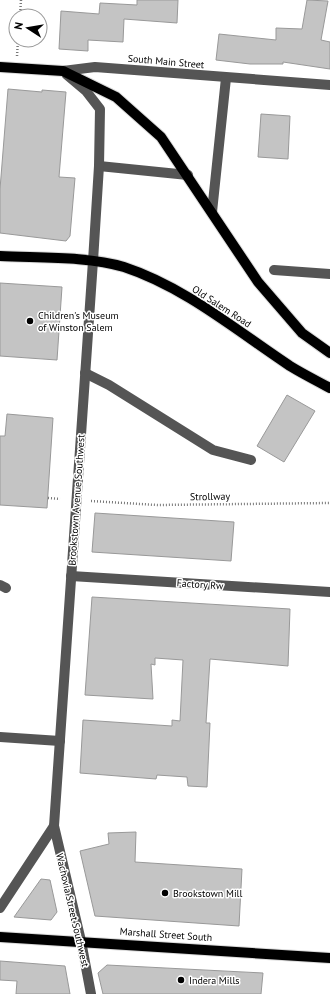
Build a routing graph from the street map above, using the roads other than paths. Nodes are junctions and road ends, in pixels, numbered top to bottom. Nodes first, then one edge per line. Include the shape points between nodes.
1 (0, 67) edge
2 (63, 71) junction
3 (226, 78) junction
4 (330, 85) edge
5 (99, 166) junction
6 (188, 175) junction
7 (212, 212) junction
8 (0, 256) edge
9 (93, 261) junction
10 (274, 270) dead end
11 (330, 274) edge
12 (330, 353) edge
13 (85, 373) junction
14 (330, 388) edge
15 (250, 460) dead end
16 (71, 576) junction
17 (330, 592) edge
18 (0, 737) edge
19 (60, 741) junction
20 (54, 826) junction
21 (0, 908) edge
22 (0, 937) edge
23 (81, 941) junction
24 (330, 958) edge
25 (91, 994) edge

1 - 2 main road, South Main Street
2 - 3 street, South Main Street via 95,67
2 - 5 street, Brookstown Avenue Southwest via 86,91 100,109
2 - 6 main road via 116,97 161,137
3 - 4 street, South Main Street
3 - 7 street
5 - 6 street
5 - 9 street, Brookstown Avenue Southwest
6 - 7 main road
7 - 12 main road via 258,282 302,333
8 - 9 main road, Old Salem Road
9 - 13 street, Brookstown Avenue Southwest
9 - 14 main road, Old Salem Road via 122,266 150,276
10 - 11 street
13 - 15 street via 109,385 213,450
13 - 16 street, Brookstown Avenue Southwest
16 - 17 street, Factory Rw
16 - 19 street, Brookstown Avenue Southwest
18 - 19 street
19 - 20 street, Brookstown Avenue Southwest
20 - 21 street, Brookstown Avenue Southwest
20 - 23 street, Wachovia Street Southwest
22 - 23 main road, Marshall Street South
23 - 24 main road, Marshall Street South
23 - 25 street, Wachovia Street Southwest

